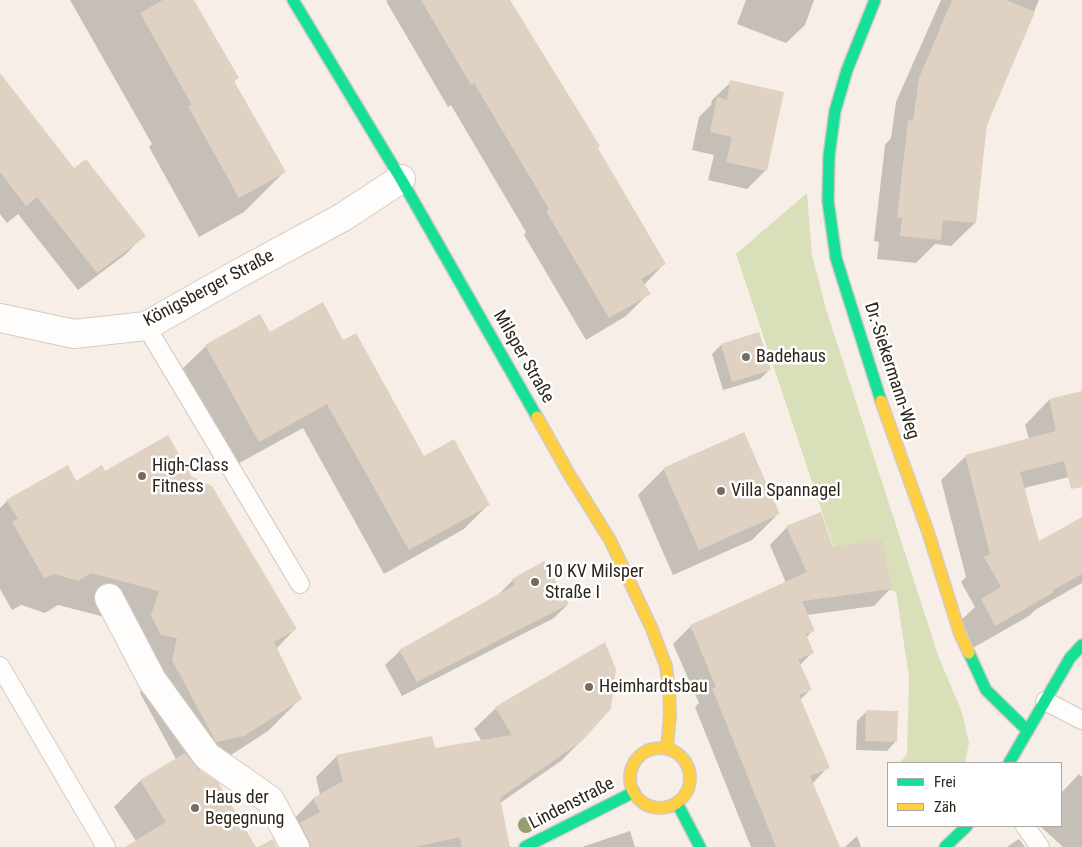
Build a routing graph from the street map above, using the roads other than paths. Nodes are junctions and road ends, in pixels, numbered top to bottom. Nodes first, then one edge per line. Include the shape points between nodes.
1 (293, 0) edge
2 (874, 0) edge
3 (401, 179) junction
4 (0, 318) edge
5 (146, 326) junction
6 (300, 584) dead end
7 (109, 598) dead end
8 (1082, 645) edge
9 (0, 666) edge
10 (1045, 701) junction
11 (1082, 720) edge
12 (1028, 731) junction
13 (667, 749) junction
14 (1010, 762) edge
15 (634, 792) junction
16 (677, 803) junction
17 (966, 827) edge
18 (1026, 827) edge
19 (106, 847) edge
20 (295, 847) edge
21 (525, 847) edge
22 (700, 847) edge
23 (945, 847) edge
24 (1040, 847) edge

1 - 3 street, Milsper Straße
2 - 12 street, Dr.-Siekermann-Weg via 835,111 828,201 836,258 874,382 928,532 960,634 986,690
3 - 5 street, Königsberger Straße via 343,216
3 - 13 street, Milsper Straße via 610,540 652,629 666,666 669,690
4 - 5 street, Königsberger Straße via 74,334
5 - 6 lane
7 - 20 street via 152,680 208,756 270,800
8 - 10 street via 1070,658
9 - 19 lane
10 - 11 lane
10 - 12 street
12 - 14 street
13 - 15 street via 658,748 640,756 630,773
13 - 16 street via 682,758 689,773 687,790
15 - 16 street via 639,800 653,808
15 - 21 street, Lindenstraße
16 - 22 street
17 - 23 street
18 - 24 lane

